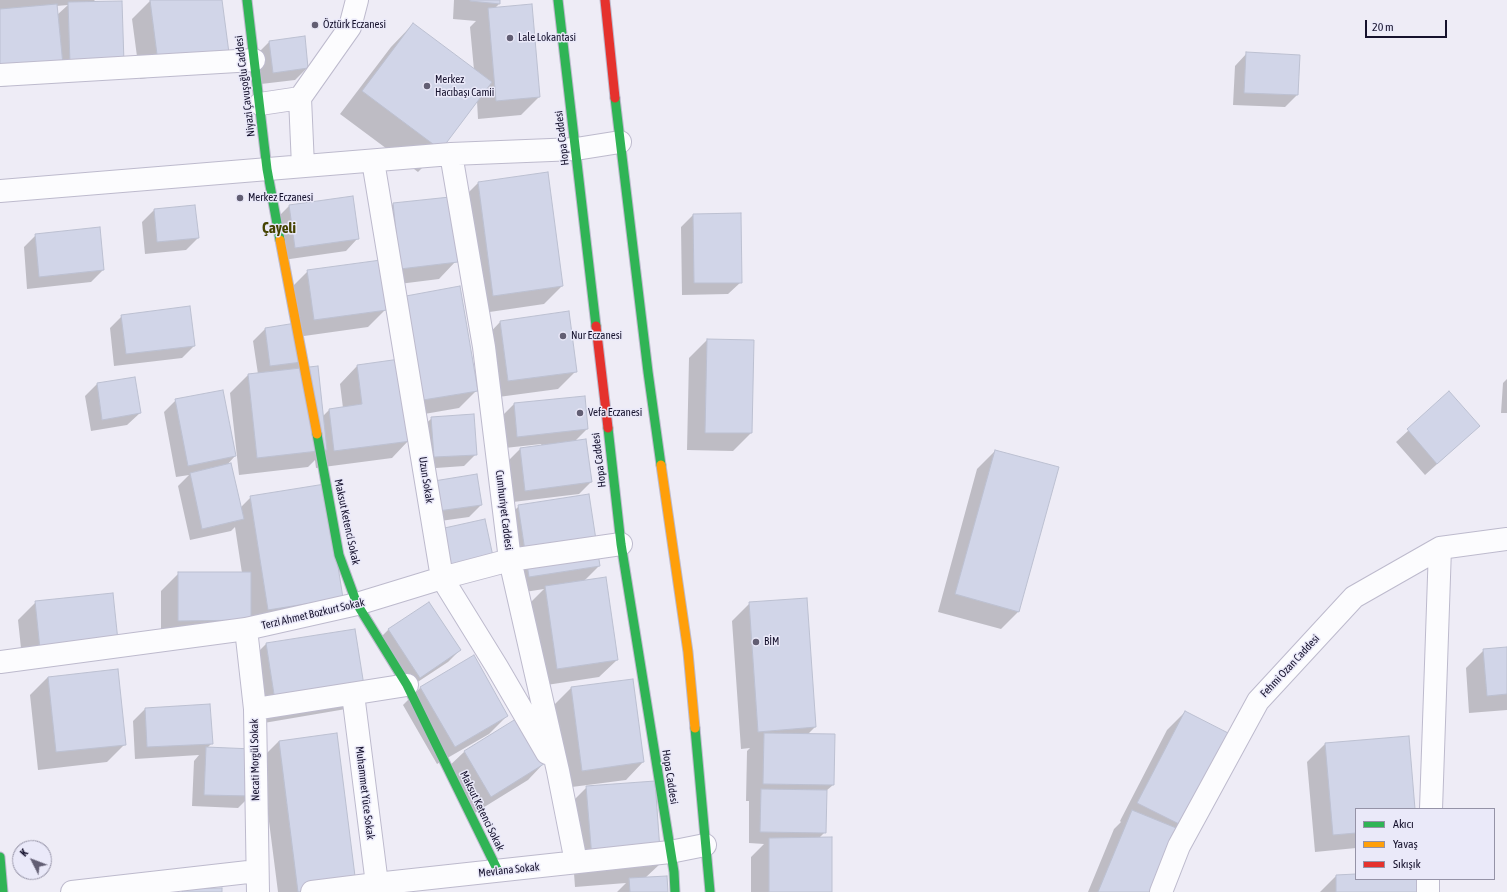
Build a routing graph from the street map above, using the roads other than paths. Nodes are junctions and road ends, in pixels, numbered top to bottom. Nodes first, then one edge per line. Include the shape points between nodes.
1 (247, 0) edge
2 (357, 0) edge
3 (558, 0) edge
4 (605, 0) edge
5 (254, 60) junction
6 (0, 75) edge
7 (300, 98) junction
8 (260, 104) junction
9 (620, 142) junction
10 (576, 149) junction
11 (451, 154) junction
12 (373, 160) junction
13 (303, 166) junction
14 (267, 169) junction
15 (0, 191) edge
16 (1507, 539) edge
17 (621, 544) junction
18 (1440, 548) junction
19 (510, 560) junction
20 (442, 578) junction
21 (357, 604) junction
22 (246, 629) junction
23 (0, 662) edge
24 (406, 685) junction
25 (353, 694) junction
26 (255, 709) junction
27 (558, 771) junction
28 (1431, 808) edge
29 (705, 845) junction
30 (670, 852) junction
31 (0, 858) edge
32 (576, 862) junction
33 (257, 871) junction
34 (498, 871) junction
35 (1428, 880) edge
36 (377, 888) edge
37 (3, 892) edge
38 (72, 892) edge
39 (258, 892) edge
40 (312, 892) edge
41 (675, 892) edge
42 (710, 892) edge
43 (1162, 892) edge
44 (1428, 892) edge

1 - 5 main road, Niyazi Çavuşoğlu Caddesi
2 - 7 street via 350,27
3 - 10 main road, Hopa Caddesi
4 - 9 main road
5 - 6 street
5 - 8 main road, Niyazi Çavuşoğlu Caddesi
7 - 8 street
7 - 13 street
8 - 14 main road, Niyazi Çavuşoğlu Caddesi
9 - 10 street
9 - 29 main road via 648,372 688,652
10 - 11 street
10 - 17 main road, Hopa Caddesi
11 - 12 street
11 - 19 street, Cumhuriyet Caddesi via 484,347
12 - 13 street
12 - 20 street, Uzun Sokak
13 - 14 street
14 - 15 street
14 - 21 main road, Maksut Ketenci Sokak via 340,556
16 - 18 street, Fehmi Ozan Caddesi
17 - 19 street, Terzi Ahmet Bozkurt Sokak
17 - 30 main road, Hopa Caddesi
18 - 28 street
18 - 43 street, Fehmi Ozan Caddesi via 1354,597 1258,701 1179,846
19 - 20 street, Terzi Ahmet Bozkurt Sokak
19 - 27 street, Cumhuriyet Caddesi
20 - 21 street, Terzi Ahmet Bozkurt Sokak
20 - 27 street, Uzun Sokak
21 - 22 street, Terzi Ahmet Bozkurt Sokak
21 - 24 main road, Maksut Ketenci Sokak
22 - 23 street, Terzi Ahmet Bozkurt Sokak
22 - 26 street, Necati Morgül Sokak
24 - 25 street
24 - 34 main road, Maksut Ketenci Sokak
25 - 26 street
25 - 36 street, Muhammet Yüce Sokak
26 - 33 street, Necati Morgül Sokak
27 - 32 street, Cumhuriyet Caddesi
29 - 30 street, Mevlana Sokak
29 - 42 main road
30 - 32 street, Mevlana Sokak
30 - 41 main road, Hopa Caddesi
31 - 37 main road
32 - 34 street, Mevlana Sokak
33 - 38 street
33 - 39 street, Necati Morgül Sokak
34 - 36 street, Mevlana Sokak
35 - 44 street
36 - 40 street, Mevlana Sokak

